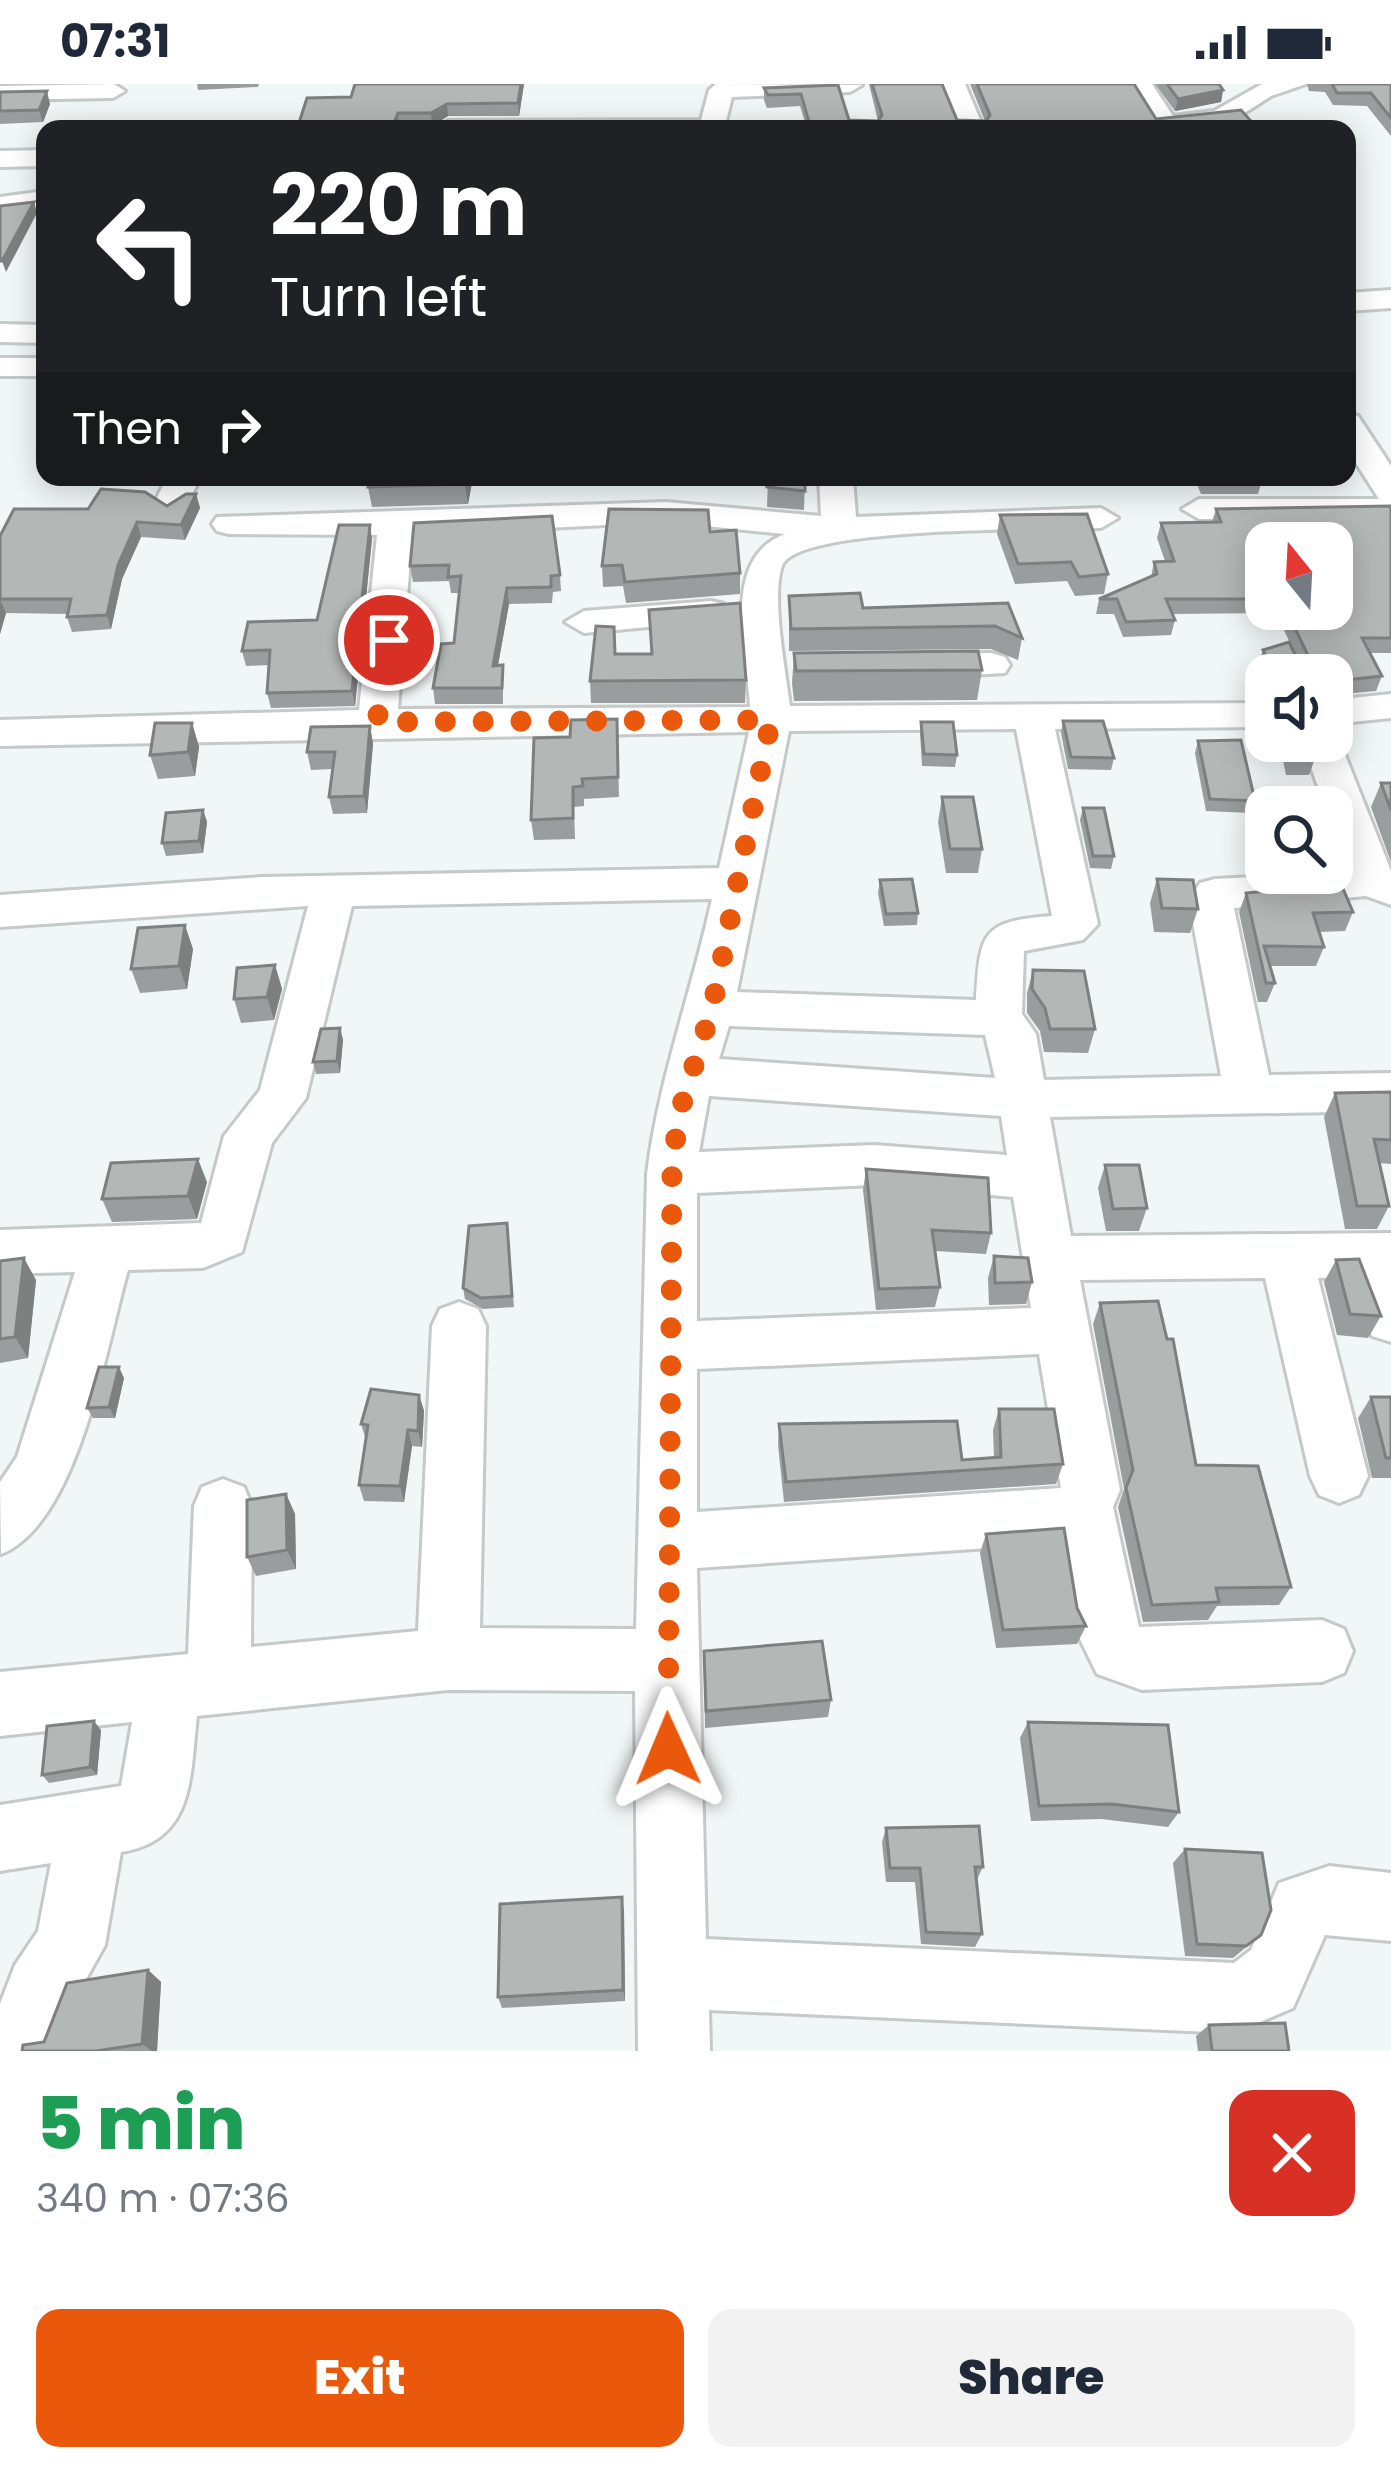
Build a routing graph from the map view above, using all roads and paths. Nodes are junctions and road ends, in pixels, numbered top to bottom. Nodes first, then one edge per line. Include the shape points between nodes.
1 (953, 84) edge
2 (1140, 84) edge
3 (1294, 84) edge
4 (114, 88) edge
5 (852, 92) edge
6 (0, 93) edge
7 (98, 120) edge
8 (714, 120) edge
9 (967, 120) edge
10 (1164, 120) edge
11 (1207, 120) edge
12 (36, 158) edge
13 (0, 159) edge
14 (36, 200) edge
15 (0, 205) edge
16 (1391, 299) edge
17 (1356, 301) edge
18 (0, 333) edge
19 (36, 334) edge
20 (0, 367) edge
21 (36, 367) edge
22 (1356, 438) edge
23 (1390, 493) edge
24 (835, 502) edge
25 (1199, 509) dead end
26 (1101, 518) dead end
27 (229, 524) dead end
28 (395, 525) junction
29 (762, 608) junction
30 (584, 622) dead end
31 (991, 665) dead end
32 (879, 666) edge
33 (1391, 706) edge
34 (1353, 710) edge
35 (1245, 715) edge
36 (1034, 717) junction
37 (771, 720) junction
38 (377, 722) junction
39 (0, 733) edge
40 (1331, 762) edge
41 (739, 883) junction
42 (1386, 888) edge
43 (334, 890) junction
44 (0, 911) edge
45 (712, 1008) junction
46 (998, 1018) junction
47 (691, 1076) junction
48 (1391, 1093) edge
49 (1249, 1095) junction
50 (1024, 1099) junction
51 (672, 1174) junction
52 (1036, 1178) junction
53 (108, 1249) junction
54 (0, 1252) edge
55 (1286, 1255) junction
56 (1380, 1255) edge
57 (1049, 1258) junction
58 (1391, 1319) edge
59 (459, 1326) dead end
60 (1060, 1330) junction
61 (668, 1346) junction
62 (1340, 1476) dead end
63 (224, 1506) dead end
64 (1084, 1507) junction
65 (1, 1526) edge
66 (668, 1542) junction
67 (0, 1566) edge
68 (1322, 1651) dead end
69 (448, 1659) junction
70 (666, 1660) junction
71 (194, 1683) junction
72 (0, 1705) edge
73 (92, 1826) junction
74 (0, 1838) edge
75 (1391, 1907) edge
76 (672, 1973) junction
77 (20, 2051) edge
78 (674, 2051) edge

1 - 9 street
2 - 10 street
3 - 11 street
4 - 6 street
4 - 7 street
5 - 8 street via 721,90
12 - 13 street
14 - 15 street
16 - 17 street
18 - 19 street
20 - 21 street
22 - 23 street
23 - 25 street
24 - 26 street
24 - 28 street
24 - 29 street via 770,556
27 - 28 street
28 - 38 street
29 - 30 street
29 - 37 street via 790,668
31 - 32 street
33 - 34 street
35 - 36 street
36 - 37 street
36 - 46 street via 1076,923 1018,933 1002,944
37 - 38 street
37 - 41 street
38 - 39 street
40 - 42 street
41 - 43 street
41 - 45 street
42 - 49 street via 1215,894
43 - 44 street
43 - 53 street via 282,1098 249,1136 230,1228 203,1246
45 - 46 street
45 - 47 street
46 - 50 street via 1012,1034
47 - 50 street
47 - 51 street
48 - 49 street
49 - 50 street
50 - 52 street
51 - 52 street via 874,1165
51 - 61 street
52 - 57 street
53 - 54 street
53 - 65 street via 46,1457
55 - 56 street
55 - 57 street
55 - 62 street
56 - 58 street
57 - 60 street
59 - 69 street
60 - 61 street
60 - 64 street via 1091,1490
61 - 66 street
63 - 71 street
64 - 66 street via 1065,1515
64 - 68 street via 1104,1625 1120,1652 1142,1659
65 - 67 street
66 - 70 street
69 - 70 street
69 - 71 street
70 - 76 street
71 - 72 street
71 - 73 street via 154,1802
73 - 74 street
73 - 77 street via 70,1945 40,1990
75 - 76 street via 1330,1900 1303,1907 1290,1926 1283,1968 1262,1991 1234,1998
76 - 78 street

